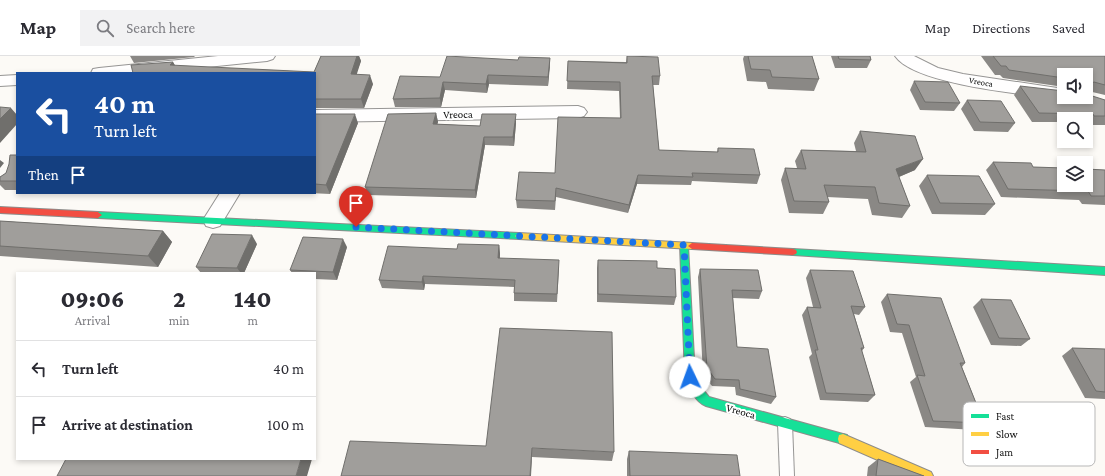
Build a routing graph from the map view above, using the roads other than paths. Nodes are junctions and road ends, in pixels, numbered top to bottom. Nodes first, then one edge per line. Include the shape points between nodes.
1 (101, 56) edge
2 (266, 56) edge
3 (903, 56) edge
4 (93, 72) edge
5 (109, 72) edge
6 (16, 80) edge
7 (0, 81) edge
8 (1057, 93) edge
9 (578, 112) dead end
10 (316, 116) edge
11 (229, 194) edge
12 (0, 210) edge
13 (213, 220) junction
14 (684, 245) junction
15 (1105, 271) edge
16 (785, 423) junction
17 (787, 476) edge
18 (928, 476) edge

1 - 4 street
2 - 5 street
3 - 8 street, Vreoca via 915,65 935,73
6 - 7 street
9 - 10 street, Vreoca
11 - 13 street
12 - 13 street
13 - 14 street
14 - 15 street
14 - 16 street, Vreoca via 690,377 696,389 706,401
16 - 17 lane
16 - 18 street, Vreoca via 850,441

